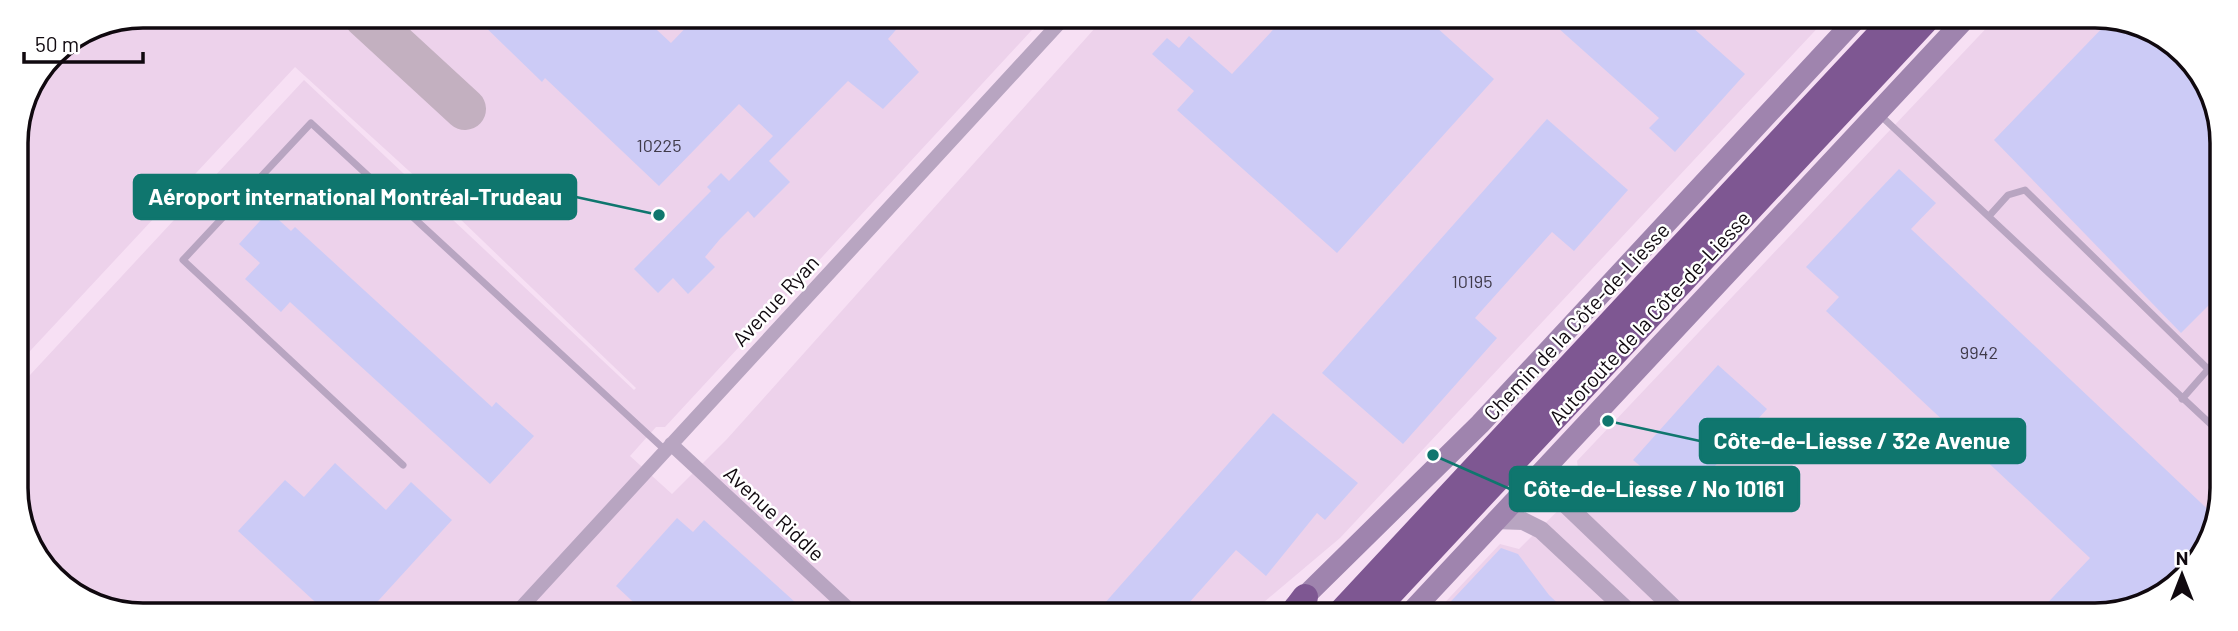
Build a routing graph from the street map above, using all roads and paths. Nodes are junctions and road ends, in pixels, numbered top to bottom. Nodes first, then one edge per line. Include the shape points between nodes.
1 (1055, 28) edge
2 (1848, 28) edge
3 (1887, 28) edge
4 (1919, 28) edge
5 (1957, 28) edge
6 (1877, 112) junction
7 (1990, 215) junction
8 (2208, 369) joint
9 (2182, 399) junction
10 (2210, 424) edge
11 (668, 447) junction
12 (1549, 463) junction
13 (403, 464) dead end
14 (1495, 520) junction
15 (525, 603) edge
16 (842, 603) edge
17 (1300, 603) edge
18 (1350, 603) edge
19 (1381, 603) edge
20 (1419, 603) edge
21 (1619, 603) edge
22 (1669, 603) edge

1 - 11 street, Avenue Ryan
2 - 17 main road, Chemin de la Côte-de-Liesse via 1480,424
3 - 18 highway, Autoroute de la Côte-de-Liesse
4 - 19 highway, Autoroute de la Côte-de-Liesse
5 - 6 main road
6 - 7 lane
6 - 12 main road
7 - 8 lane via 2008,195 2025,190
7 - 9 lane
8 - 9 lane
9 - 10 lane
11 - 13 lane via 311,123 183,260
11 - 15 street, Avenue Ryan
11 - 16 street, Avenue Riddle
12 - 14 main road
12 - 22 street via 1560,499
14 - 20 main road
14 - 21 street via 1527,522 1541,530

